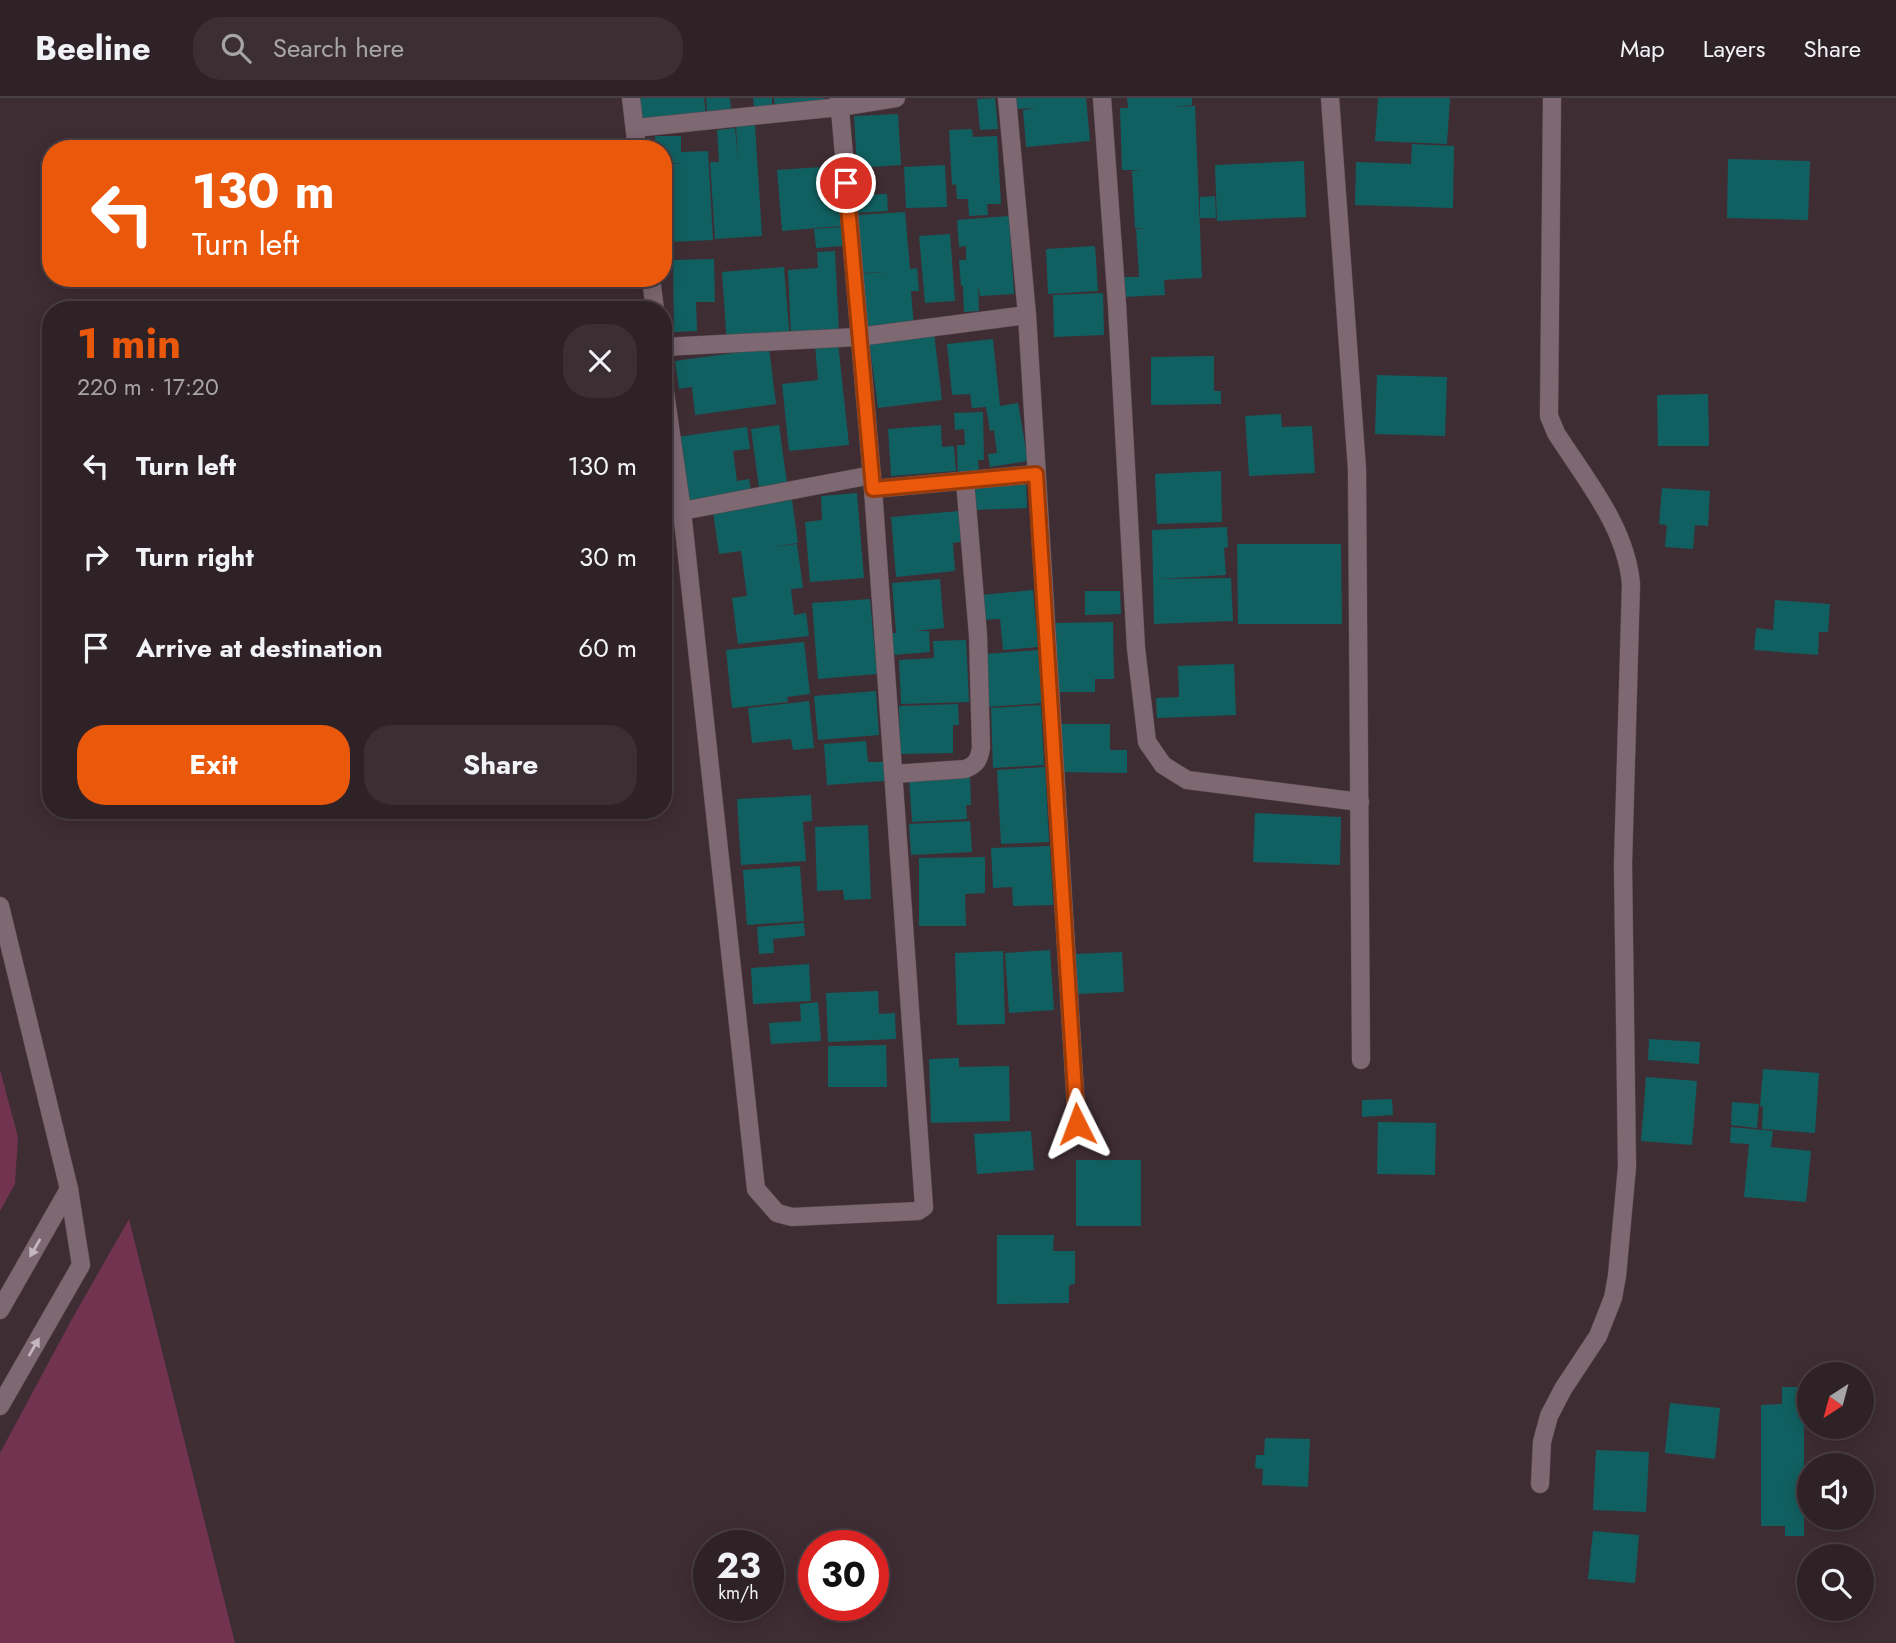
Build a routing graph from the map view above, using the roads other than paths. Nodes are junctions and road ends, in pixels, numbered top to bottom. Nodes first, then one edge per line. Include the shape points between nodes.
1 (631, 98) edge
2 (896, 98) edge
3 (1007, 98) edge
4 (1102, 98) edge
5 (1330, 98) edge
6 (1552, 98) edge
7 (840, 102) edge
8 (635, 128) junction
9 (636, 140) edge
10 (1027, 315) junction
11 (858, 337) junction
12 (672, 347) edge
13 (672, 441) edge
14 (1036, 474) junction
15 (965, 481) junction
16 (872, 482) junction
17 (682, 510) junction
18 (894, 774) junction
19 (1360, 802) junction
20 (0, 906) edge
21 (1361, 1060) dead end
22 (1077, 1124) dead end
23 (69, 1189) junction
24 (0, 1310) edge
25 (0, 1406) edge
26 (1540, 1484) dead end

1 - 8 street
2 - 7 street
3 - 10 street
4 - 19 street via 1136,648 1147,742 1163,765 1187,780
5 - 19 street via 1357,469
6 - 26 street via 1549,416 1621,537 1632,584 1623,864 1627,1167 1613,1298 1598,1336 1549,1416 1542,1442
7 - 8 street
7 - 11 street
8 - 9 street
10 - 11 street
10 - 14 street
11 - 12 street
11 - 16 street
13 - 17 street
14 - 15 street
14 - 22 street
15 - 16 street
15 - 18 street via 978,635 979,759 965,769
16 - 17 street
16 - 18 street
17 - 18 street via 757,1189 776,1213 792,1217 918,1211 924,1207
19 - 21 street
20 - 23 street
23 -> 24 street
25 -> 23 street via 81,1265

